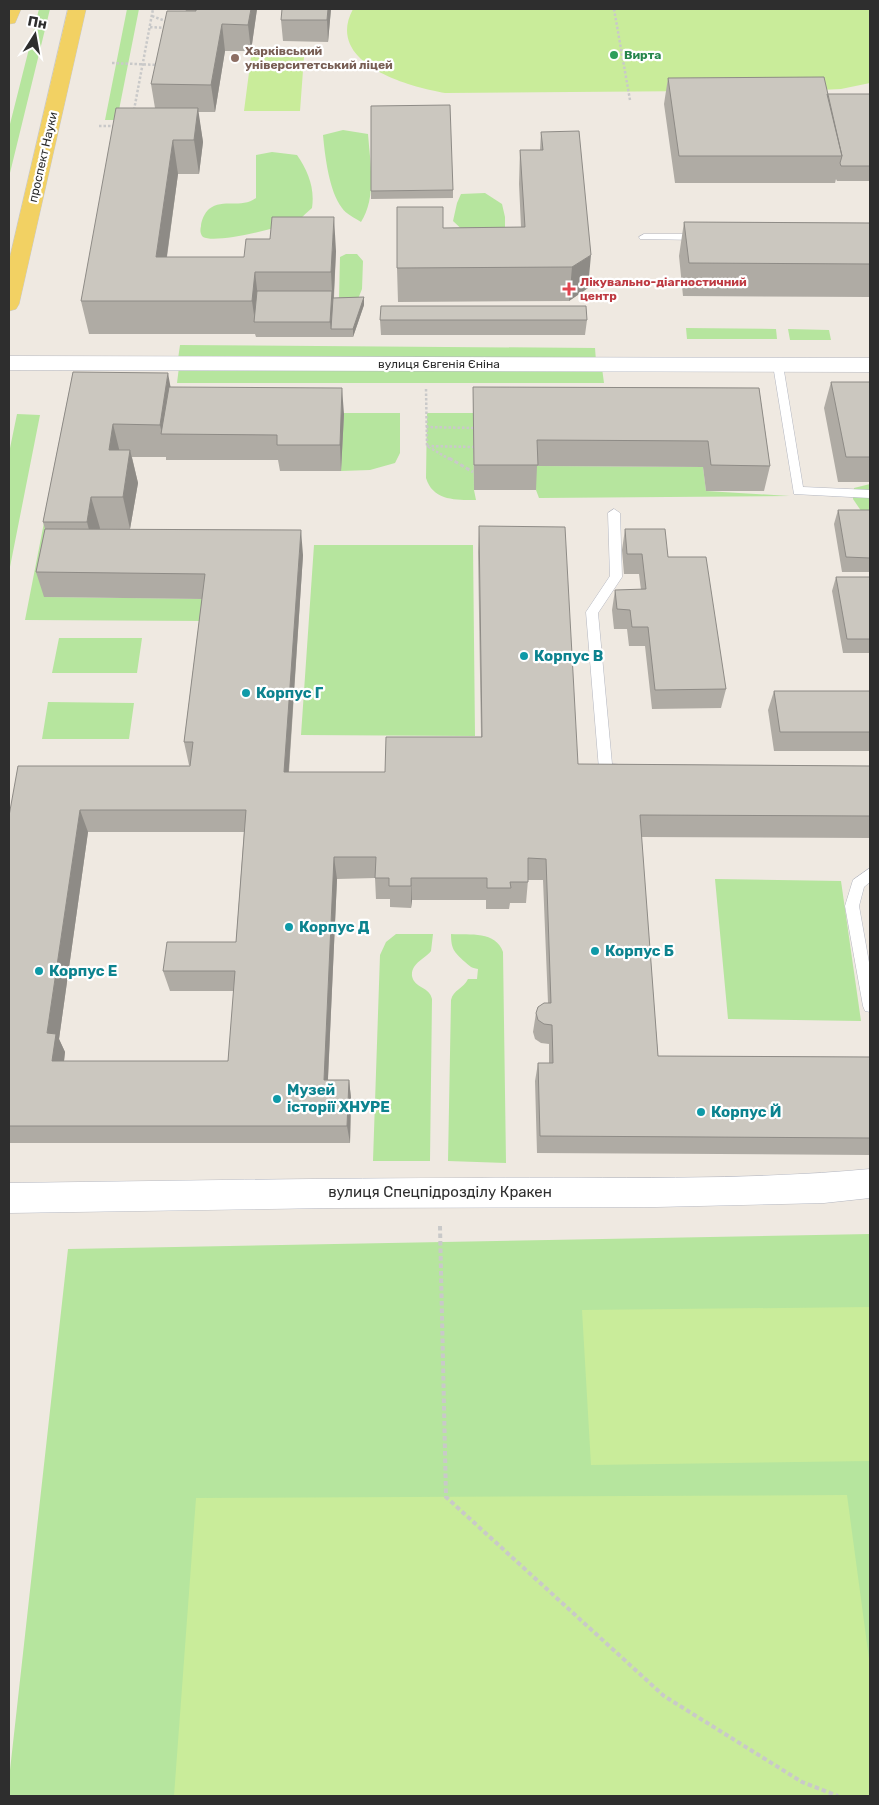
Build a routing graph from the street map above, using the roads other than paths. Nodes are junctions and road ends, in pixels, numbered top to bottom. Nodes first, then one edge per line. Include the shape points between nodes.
1 (12, 9) edge
2 (77, 9) edge
3 (9, 19) edge
4 (644, 237) dead end
5 (713, 238) edge
6 (9, 304) edge
7 (9, 363) edge
8 (778, 365) junction
9 (870, 365) edge
10 (870, 494) edge
11 (614, 513) dead end
12 (634, 769) edge
13 (870, 874) edge
14 (870, 1006) edge
15 (870, 1184) edge
16 (9, 1198) edge

1 - 3 main road
2 - 6 main road, проспект Науки
4 - 5 lane
7 - 8 street, вулиця Євгенія Єніна
8 - 9 street, вулиця Євгенія Єніна
8 - 10 lane via 798,491
11 - 12 lane via 616,577 592,612 606,769
13 - 14 lane via 858,884 852,906
15 - 16 street, вулиця Спецпідрозділу Кракен via 656,1192

